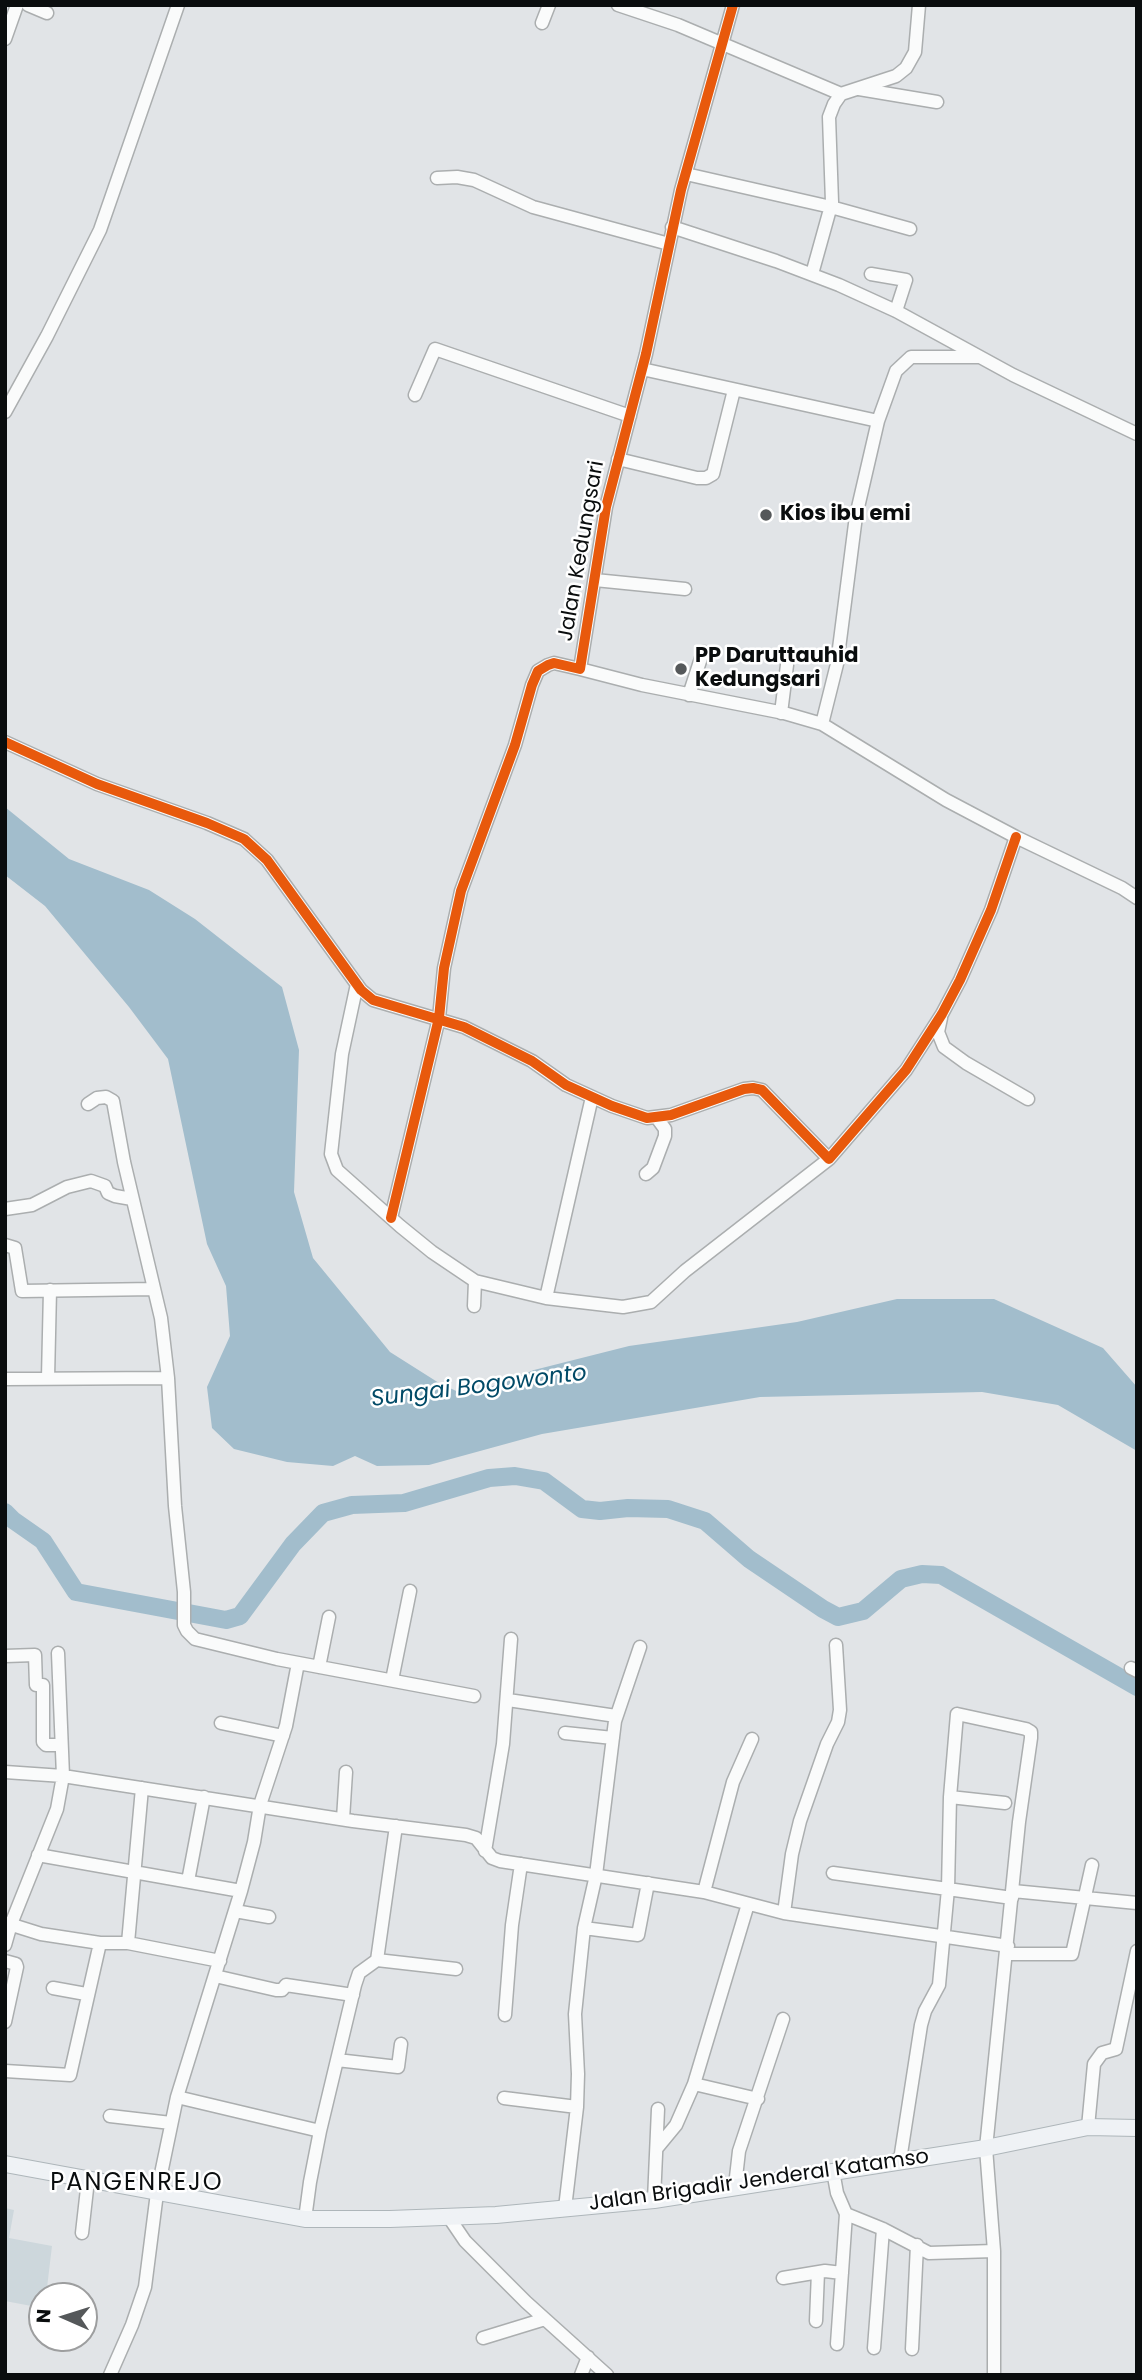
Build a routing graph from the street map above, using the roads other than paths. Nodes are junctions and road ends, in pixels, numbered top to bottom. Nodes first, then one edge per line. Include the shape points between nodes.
1 (17, 5) edge
2 (28, 5) edge
3 (178, 5) edge
4 (549, 5) edge
5 (618, 5) edge
6 (733, 5) edge
7 (919, 5) edge
8 (47, 13) dead end
9 (542, 23) dead end
10 (5, 39) edge
11 (724, 44) junction
12 (859, 89) junction
13 (841, 94) junction
14 (937, 102) dead end
15 (686, 174) junction
16 (437, 178) dead end
17 (831, 207) junction
18 (672, 227) junction
19 (910, 229) dead end
20 (669, 244) junction
21 (813, 274) junction
22 (871, 274) dead end
23 (896, 311) junction
24 (980, 357) junction
25 (642, 369) junction
26 (734, 390) junction
27 (415, 396) dead end
28 (5, 412) edge
29 (630, 416) junction
30 (878, 421) junction
31 (1137, 434) edge
32 (618, 459) junction
33 (596, 580) junction
34 (685, 589) dead end
35 (703, 652) dead end
36 (787, 665) dead end
37 (580, 669) junction
38 (689, 695) junction
39 (781, 713) junction
40 (822, 724) junction
41 (5, 742) edge
42 (1016, 837) junction
43 (1137, 898) edge
44 (357, 984) junction
45 (942, 1014) junction
46 (439, 1018) junction
47 (592, 1097) junction
48 (1028, 1099) dead end
49 (88, 1104) dead end
50 (657, 1118) junction
51 (828, 1159) junction
52 (646, 1174) dead end
53 (132, 1199) junction
54 (5, 1209) edge
55 (391, 1218) junction
56 (5, 1245) edge
57 (475, 1280) junction
58 (154, 1289) junction
59 (50, 1290) junction
60 (546, 1298) junction
61 (474, 1306) dead end
62 (48, 1378) junction
63 (168, 1378) junction
64 (5, 1379) edge
65 (410, 1591) dead end
66 (329, 1618) dead end
67 (511, 1639) dead end
68 (836, 1645) dead end
69 (640, 1647) dead end
70 (58, 1653) dead end
71 (5, 1656) edge
72 (298, 1663) junction
73 (318, 1667) junction
74 (392, 1680) junction
75 (474, 1696) dead end
76 (508, 1700) junction
77 (616, 1717) junction
78 (221, 1723) dead end
79 (565, 1733) dead end
80 (283, 1735) junction
81 (613, 1738) junction
82 (752, 1739) dead end
83 (61, 1745) junction
84 (5, 1772) edge
85 (346, 1772) dead end
86 (63, 1776) junction
87 (142, 1788) junction
88 (204, 1797) junction
89 (950, 1797) junction
90 (1005, 1803) dead end
91 (260, 1805) junction
92 (343, 1819) junction
93 (396, 1826) junction
94 (485, 1851) junction
95 (38, 1855) junction
96 (521, 1864) junction
97 (1092, 1865) dead end
98 (133, 1871) junction
99 (832, 1873) dead end
100 (596, 1875) junction
101 (188, 1881) junction
102 (648, 1883) junction
103 (948, 1889) junction
104 (241, 1891) junction
105 (704, 1892) junction
106 (1012, 1895) junction
107 (1085, 1898) junction
108 (1137, 1903) edge
109 (748, 1904) junction
110 (235, 1911) junction
111 (783, 1913) junction
112 (270, 1917) dead end
113 (8, 1923) edge
114 (584, 1928) junction
115 (944, 1937) junction
116 (100, 1943) junction
117 (128, 1943) junction
118 (5, 1945) edge
119 (1007, 1950) junction
120 (1137, 1951) edge
121 (377, 1960) junction
122 (5, 1961) edge
123 (220, 1961) junction
124 (456, 1969) dead end
125 (215, 1976) junction
126 (53, 1988) dead end
127 (86, 1994) junction
128 (353, 1995) junction
129 (505, 2015) dead end
130 (783, 2019) dead end
131 (5, 2022) edge
132 (401, 2044) dead end
133 (337, 2060) junction
134 (5, 2071) edge
135 (694, 2084) junction
136 (177, 2097) junction
137 (504, 2098) dead end
138 (758, 2099) junction
139 (577, 2107) junction
140 (657, 2109) dead end
141 (110, 2116) dead end
142 (171, 2123) junction
143 (1088, 2127) junction
144 (1137, 2128) edge
145 (320, 2130) junction
146 (986, 2147) junction
147 (657, 2148) junction
148 (900, 2160) junction
149 (5, 2164) edge
150 (833, 2171) junction
151 (88, 2180) junction
152 (735, 2186) junction
153 (157, 2193) junction
154 (654, 2200) junction
155 (565, 2208) junction
156 (846, 2214) junction
157 (448, 2216) junction
158 (305, 2219) junction
159 (883, 2229) junction
160 (82, 2233) dead end
161 (917, 2245) junction
162 (994, 2251) junction
163 (818, 2272) junction
164 (842, 2273) junction
165 (783, 2278) dead end
166 (545, 2319) junction
167 (816, 2321) dead end
168 (483, 2338) dead end
169 (837, 2344) dead end
170 (874, 2348) dead end
171 (912, 2349) dead end
172 (588, 2357) junction
173 (110, 2375) edge
174 (581, 2375) edge
175 (607, 2375) edge
176 (995, 2375) edge

1 - 10 street
2 - 8 street
3 - 28 street via 100,230
4 - 9 street
5 - 11 street
6 - 11 street, Jalan Kedungsari
7 - 12 street via 915,52 906,68
11 - 13 street
11 - 15 street, Jalan Kedungsari
12 - 13 street
12 - 14 street
13 - 17 street via 829,117
15 - 17 street
15 - 18 street, Jalan Kedungsari
16 - 20 street via 474,180 533,207
17 - 19 street
17 - 21 street
18 - 20 street, Jalan Kedungsari
18 - 21 street
20 - 25 street, Jalan Kedungsari
21 - 23 street
22 - 23 street via 907,282
23 - 24 street
24 - 30 street via 911,357 896,371
24 - 31 street
25 - 26 street
25 - 29 street, Jalan Kedungsari
26 - 30 street
26 - 32 street via 713,474 697,478
27 - 29 street via 435,349
29 - 32 street, Jalan Kedungsari
30 - 40 street via 856,516 837,664
32 - 33 street, Jalan Kedungsari
33 - 34 street
33 - 37 street, Jalan Kedungsari
35 - 38 street
36 - 39 street
37 - 38 street
37 - 46 street, Jalan Kedungsari via 554,663 538,671 532,685 461,891 444,968
38 - 39 street
39 - 40 street
40 - 42 street
41 - 44 street via 97,784 244,839 267,860
42 - 43 street
42 - 45 street via 991,910
44 - 46 street via 373,1000
44 - 55 street via 342,1054 331,1154 337,1170
45 - 48 street via 938,1032 944,1047
45 - 51 street via 906,1070
46 - 47 street via 496,1042
46 - 55 street, Jalan Kedungsari
47 - 50 street
47 - 60 street
49 - 53 street via 97,1098 113,1101
50 - 51 street via 753,1088 762,1090
50 - 52 street via 665,1136 653,1168
51 - 60 street via 651,1302 623,1307
53 - 54 street via 108,1193 91,1181 32,1205
53 - 58 street
55 - 57 street
56 - 59 street via 15,1248 22,1291
57 - 60 street
57 - 61 street
58 - 59 street
58 - 63 street
59 - 62 street
62 - 63 street
62 - 64 street
63 - 72 street via 187,1631 195,1639
65 - 74 street
66 - 73 street
67 - 76 street
68 - 111 street via 838,1722 800,1821
69 - 77 street
70 - 83 street
71 - 83 street via 35,1655 36,1685 43,1685 43,1742
72 - 73 street
72 - 80 street
73 - 74 street
74 - 75 street
76 - 77 street
76 - 94 street
77 - 81 street
78 - 80 street
79 - 81 street
80 - 91 street
81 - 100 street
82 - 105 street via 733,1782
83 - 86 street
84 - 86 street
85 - 92 street
86 - 87 street
86 - 95 street via 57,1809
87 - 88 street
87 - 98 street
88 - 91 street
88 - 101 street
89 - 90 street
89 - 103 street
89 - 106 street via 957,1714 1031,1732
91 - 92 street
91 - 104 street
92 - 93 street
93 - 94 street via 466,1835
93 - 121 street
94 - 96 street via 500,1861
95 - 98 street
95 - 113 street
96 - 100 street
96 - 129 street
97 - 107 street
98 - 101 street
98 - 117 street
99 - 103 street
100 - 102 street
100 - 114 street
101 - 104 street
102 - 105 street
102 - 114 street via 638,1935
103 - 106 street
103 - 115 street
104 - 110 street
105 - 109 street
106 - 107 street
106 - 119 street
107 - 108 street
107 - 119 street via 1072,1954
109 - 111 street
109 - 135 street
110 - 112 street
110 - 123 street
111 - 115 street
113 - 116 street via 41,1934
113 - 118 street
114 - 139 street via 575,2014
115 - 119 street
115 - 148 street via 939,1985 921,2025
116 - 117 street
116 - 127 street
117 - 123 street
119 - 146 street
120 - 143 street via 1115,2049 1102,2053 1094,2064
121 - 124 street
121 - 128 street via 359,1973
122 - 131 street via 17,1967
123 - 125 street
125 - 128 street via 276,1990 286,1985
125 - 136 street
126 - 127 street
127 - 134 street via 70,2075
128 - 133 street
130 - 138 street
132 - 133 street via 398,2067
133 - 145 street
135 - 138 street
135 - 147 street via 677,2126
136 - 142 street
136 - 145 street
137 - 139 street
138 - 152 street via 739,2151
139 - 155 street
140 - 147 street
141 - 142 street
142 - 153 street
143 - 144 main road, Jalan Brigadir Jenderal Katamso
143 - 146 main road, Jalan Brigadir Jenderal Katamso
145 - 158 street
146 - 148 main road, Jalan Brigadir Jenderal Katamso
146 - 162 street
147 - 154 street
148 - 150 main road, Jalan Brigadir Jenderal Katamso
149 - 151 main road, Jalan Brigadir Jenderal Katamso
150 - 152 main road, Jalan Brigadir Jenderal Katamso
150 - 156 street
151 - 153 main road, Jalan Brigadir Jenderal Katamso
151 - 160 street
152 - 154 main road, Jalan Brigadir Jenderal Katamso
153 - 158 main road, Jalan Brigadir Jenderal Katamso
153 - 173 street via 145,2287
154 - 155 main road, Jalan Brigadir Jenderal Katamso
155 - 157 main road, Jalan Brigadir Jenderal Katamso
156 - 159 street
156 - 164 street
157 - 158 main road, Jalan Brigadir Jenderal Katamso
157 - 166 street via 465,2241
159 - 161 street
159 - 170 street
161 - 162 street via 929,2253
161 - 171 street
162 - 176 street
163 - 164 street
163 - 165 street
163 - 167 street
164 - 169 street
166 - 168 street
166 - 172 street
172 - 174 street
172 - 175 street

